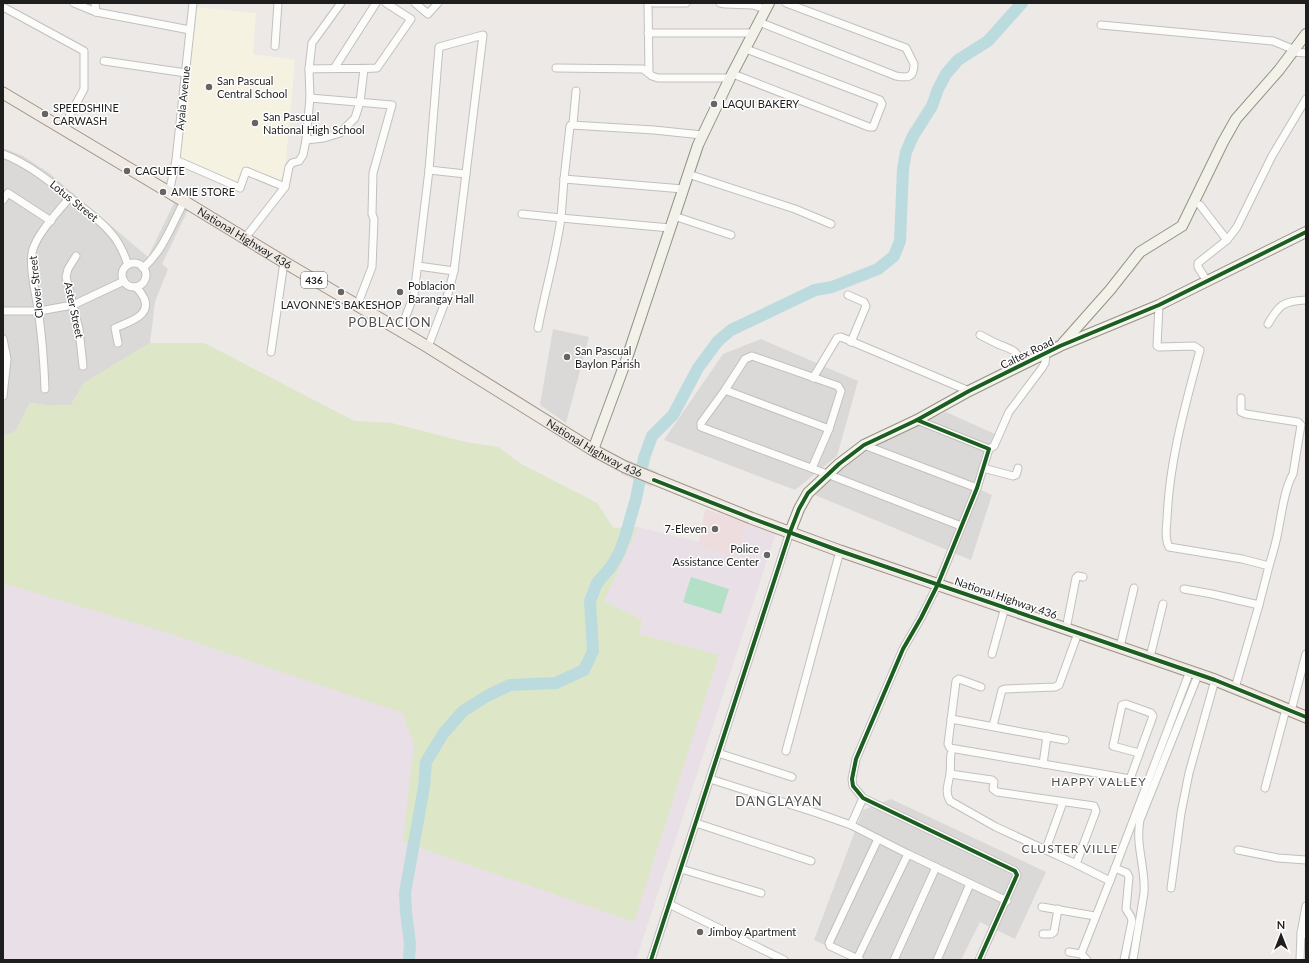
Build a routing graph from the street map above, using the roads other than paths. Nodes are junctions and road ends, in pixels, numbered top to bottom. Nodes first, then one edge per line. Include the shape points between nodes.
1 (74, 3) edge
2 (95, 3) edge
3 (193, 3) edge
4 (278, 3) edge
5 (341, 3) edge
6 (376, 3) edge
7 (388, 3) edge
8 (415, 3) edge
9 (438, 3) edge
10 (648, 3) edge
11 (654, 3) edge
12 (686, 3) edge
13 (720, 3) edge
14 (786, 3) edge
15 (767, 6) edge
16 (5, 8) dead end
17 (96, 12) junction
18 (759, 22) junction
19 (1101, 25) dead end
20 (190, 30) junction
21 (648, 33) junction
22 (754, 33) junction
23 (1306, 34) edge
24 (274, 46) dead end
25 (746, 49) junction
26 (1294, 51) junction
27 (1306, 53) edge
28 (104, 61) dead end
29 (335, 67) junction
30 (556, 68) dead end
31 (309, 69) junction
32 (364, 69) junction
33 (186, 73) junction
34 (649, 73) junction
35 (732, 76) junction
36 (576, 91) dead end
37 (3, 93) edge
38 (310, 98) junction
39 (1306, 99) edge
40 (360, 102) junction
41 (573, 124) junction
42 (62, 128) junction
43 (702, 135) junction
44 (306, 140) junction
45 (3, 154) edge
46 (176, 160) junction
47 (429, 170) junction
48 (466, 174) junction
49 (688, 174) junction
50 (564, 179) junction
51 (285, 186) junction
52 (683, 189) junction
53 (169, 193) junction
54 (70, 197) junction
55 (3, 200) edge
56 (184, 202) junction
57 (1200, 205) dead end
58 (522, 214) dead end
59 (674, 216) junction
60 (561, 218) junction
61 (51, 221) junction
62 (831, 224) dead end
63 (670, 228) junction
64 (1306, 232) edge
65 (731, 235) dead end
66 (245, 238) junction
67 (1227, 240) junction
68 (76, 256) dead end
69 (284, 262) junction
70 (128, 265) junction
71 (418, 266) junction
72 (143, 268) junction
73 (454, 271) junction
74 (124, 281) junction
75 (1207, 281) junction
76 (136, 287) junction
77 (848, 295) dead end
78 (1306, 300) edge
79 (73, 304) junction
80 (1159, 304) junction
81 (357, 306) junction
82 (3, 311) edge
83 (39, 311) junction
84 (1268, 324) dead end
85 (538, 328) dead end
86 (400, 331) junction
87 (980, 335) dead end
88 (3, 339) edge
89 (851, 342) junction
90 (118, 343) dead end
91 (1060, 346) junction
92 (428, 347) junction
93 (271, 352) dead end
94 (1046, 354) junction
95 (1022, 365) junction
96 (83, 366) dead end
97 (813, 378) junction
98 (44, 389) dead end
99 (725, 390) junction
100 (969, 391) junction
101 (3, 396) edge
102 (1241, 398) dead end
103 (917, 420) junction
104 (829, 430) junction
105 (864, 446) junction
106 (988, 449) junction
107 (593, 450) junction
108 (812, 468) junction
109 (983, 468) junction
110 (1018, 468) dead end
111 (827, 474) junction
112 (977, 488) junction
113 (961, 526) junction
114 (790, 532) junction
115 (840, 551) junction
116 (1270, 566) junction
117 (1083, 576) dead end
118 (938, 584) junction
119 (1134, 588) dead end
120 (1184, 589) dead end
121 (1163, 604) dead end
122 (1259, 605) junction
123 (1005, 607) junction
124 (1066, 628) junction
125 (1078, 633) junction
126 (1120, 647) junction
127 (992, 654) dead end
128 (1306, 654) edge
129 (1150, 657) junction
130 (1194, 673) junction
131 (1215, 680) junction
132 (981, 687) dead end
133 (1235, 688) junction
134 (1288, 710) junction
135 (1306, 717) edge
136 (951, 719) junction
137 (993, 726) junction
138 (1047, 736) junction
139 (1065, 740) dead end
140 (786, 751) dead end
141 (718, 753) junction
142 (1139, 753) junction
143 (951, 754) dead end
144 (1043, 764) junction
145 (950, 774) junction
146 (792, 777) dead end
147 (710, 779) junction
148 (1130, 779) junction
149 (1146, 784) junction
150 (1265, 788) dead end
151 (863, 798) junction
152 (1063, 802) junction
153 (696, 823) junction
154 (851, 825) junction
155 (878, 839) junction
156 (1046, 849) junction
157 (1238, 850) dead end
158 (908, 854) junction
159 (1306, 860) edge
160 (811, 861) dead end
161 (1076, 864) junction
162 (936, 867) junction
163 (1115, 868) junction
164 (681, 869) junction
165 (1110, 881) junction
166 (970, 884) junction
167 (1171, 888) dead end
168 (761, 893) dead end
169 (1007, 900) junction
170 (669, 904) junction
171 (1306, 906) edge
172 (1042, 907) dead end
173 (1058, 909) junction
174 (1095, 916) junction
175 (1043, 934) dead end
176 (1303, 934) edge
177 (1069, 952) dead end
178 (1081, 954) junction
179 (859, 959) edge
180 (652, 960) edge
181 (784, 960) edge
182 (894, 960) edge
183 (936, 960) edge
184 (978, 960) edge
185 (1087, 960) edge
186 (1124, 960) edge
187 (1133, 960) edge
188 (1300, 960) edge

1 - 17 street
2 - 17 street
3 - 20 street, Ayala Avenue
4 - 24 street
5 - 31 street via 312,43
6 - 29 street
7 - 32 street via 411,19 378,68
8 - 9 street via 428,14
10 - 21 street
11 - 12 street
13 - 15 street
14 - 18 street via 906,48 914,64 911,75 896,76
15 - 18 street
16 - 42 street via 84,51 84,89
17 - 20 street
18 - 22 street
19 - 26 street via 1273,41
20 - 33 street, Ayala Avenue
21 - 22 street
21 - 34 street
22 - 25 street
23 - 26 street
25 - 35 street
25 - 35 street via 880,100 882,104 872,127
26 - 27 street
26 - 91 street via 1236,119 1182,226 1140,252
28 - 33 street
29 - 31 street
29 - 32 street
30 - 34 street via 643,68
31 - 38 street
32 - 40 street
33 - 46 street, Ayala Avenue
34 - 35 street via 658,78
35 - 43 street
36 - 41 street
37 - 42 main road, National Highway 436 / 436
38 - 40 street
38 - 44 street
39 - 67 street via 1272,156 1237,227
40 - 44 street via 355,118 340,133
40 - 81 street via 392,106 373,173 372,267
41 - 43 street
41 - 50 street via 570,126
42 - 53 main road, National Highway 436 / 436
43 - 49 street
44 - 51 street via 303,155 289,167
45 - 54 street, Lotus Street via 47,179
46 - 51 street via 240,188 246,171
46 - 53 street, Ayala Avenue
47 - 48 street
47 - 48 street via 439,47 483,35
47 - 71 street
48 - 73 street
49 - 52 street
49 - 62 street
50 - 52 street
50 - 60 street
51 - 66 street
52 - 59 street
53 - 56 main road, National Highway 436 / 436
54 - 61 street, Clover Street
54 - 70 street, Lotus Street via 112,234
55 - 61 street via 8,193
56 - 66 main road, National Highway 436 / 436
56 - 72 street via 160,249
57 - 67 street
58 - 60 street
59 - 63 street
59 - 65 street
60 - 63 street
60 - 85 street
61 - 83 street, Clover Street via 38,237 32,250 31,262
63 - 107 street
64 - 75 street, Caltex Road
66 - 69 main road, National Highway 436 / 436
67 - 75 street via 1198,263
68 - 79 street, Aster Street via 66,277
69 - 81 main road, National Highway 436 / 436
69 - 93 street
70 - 72 street via 136,264
70 - 74 street via 123,270
71 - 73 street
71 - 86 street via 414,295
72 - 76 street via 146,279
73 - 92 street
74 - 76 street via 129,286
74 - 79 street
75 - 80 street, Caltex Road
76 - 90 street via 144,298 145,309 141,316 116,328
77 - 89 street via 864,302 866,306
78 - 84 street via 1286,303 1277,309
79 - 83 street
79 - 96 street, Aster Street
80 - 91 street, Caltex Road
80 - 116 street via 1157,346 1194,346 1200,350 1172,469 1166,530 1168,545
81 - 86 main road, National Highway 436 / 436
82 - 83 street
83 - 98 street, Clover Street
86 - 92 main road, National Highway 436 / 436
87 - 95 street via 1015,351
88 - 101 street via 7,359
89 - 97 street via 841,337 837,338
89 - 100 street
91 - 94 street, Caltex Road
92 - 107 main road, National Highway 436 / 436
94 - 95 street, Caltex Road
94 - 106 street via 1042,368 1009,412 994,446
95 - 100 street, Caltex Road
97 - 99 street via 752,356 745,359
97 - 104 street via 838,386 841,391
99 - 104 street
99 - 108 street via 701,423 701,427
100 - 103 street, Caltex Road
102 - 116 street via 1241,412 1298,422 1300,425 1293,474 1282,506
103 - 105 street, Caltex Road
103 - 106 street
104 - 108 street
105 - 111 street, Caltex Road
105 - 112 street
106 - 109 street
107 - 114 main road, National Highway 436 / 436 via 654,480
108 - 111 street
109 - 110 street via 1013,476 1016,475
109 - 112 street
111 - 113 street
111 - 114 street, Caltex Road via 808,493
112 - 113 street
113 - 118 street
114 - 115 main road, National Highway 436 / 436
114 - 141 street
115 - 118 main road, National Highway 436 / 436
115 - 140 street
116 - 122 street
117 - 124 street via 1076,578
118 - 123 main road, National Highway 436 / 436
118 - 151 street via 904,649 856,759 853,786
119 - 126 street
120 - 122 street
121 - 129 street
122 - 133 street
123 - 124 main road, National Highway 436 / 436
123 - 127 street
124 - 125 main road, National Highway 436 / 436
125 - 126 main road, National Highway 436 / 436
125 - 137 street via 1059,685 1002,690
126 - 129 main road, National Highway 436 / 436
128 - 134 street
129 - 130 main road, National Highway 436 / 436
130 - 131 main road, National Highway 436 / 436
130 - 149 street
130 - 187 street via 1140,820 1138,844 1145,884
131 - 133 main road, National Highway 436 / 436
131 - 167 street via 1189,773
132 - 136 street via 956,680
133 - 134 main road, National Highway 436 / 436
134 - 135 main road, National Highway 436 / 436
134 - 150 street
136 - 137 street
136 - 144 street via 948,744 950,748
137 - 138 street
138 - 139 street
138 - 144 street
141 - 146 street
141 - 147 street
142 - 142 street via 1153,716 1124,704 1113,746
142 - 148 street
143 - 145 street
144 - 148 street
145 - 152 street via 992,780 993,789 997,792
145 - 156 street via 946,791 950,801 996,827
147 - 153 street
147 - 154 street via 818,812
148 - 149 street
149 - 163 street
151 - 154 street
151 - 169 street via 1015,871 1017,875
152 - 156 street
152 - 161 street via 1094,806 1096,811
153 - 160 street
153 - 164 street
154 - 155 street
155 - 158 street
155 - 179 street via 829,943 830,946
156 - 161 street
157 - 159 street via 1278,858
158 - 162 street
158 - 179 street
161 - 165 street
162 - 166 street
162 - 182 street
163 - 165 street
163 - 186 street via 1129,877 1126,910 1132,921
164 - 168 street
164 - 170 street
165 - 174 street
166 - 169 street
166 - 183 street
169 - 184 street
170 - 180 street
170 - 181 street
171 - 176 street
172 - 173 street
173 - 174 street
173 - 175 street via 1054,932
174 - 178 street
176 - 188 street
177 - 178 street
178 - 185 street

